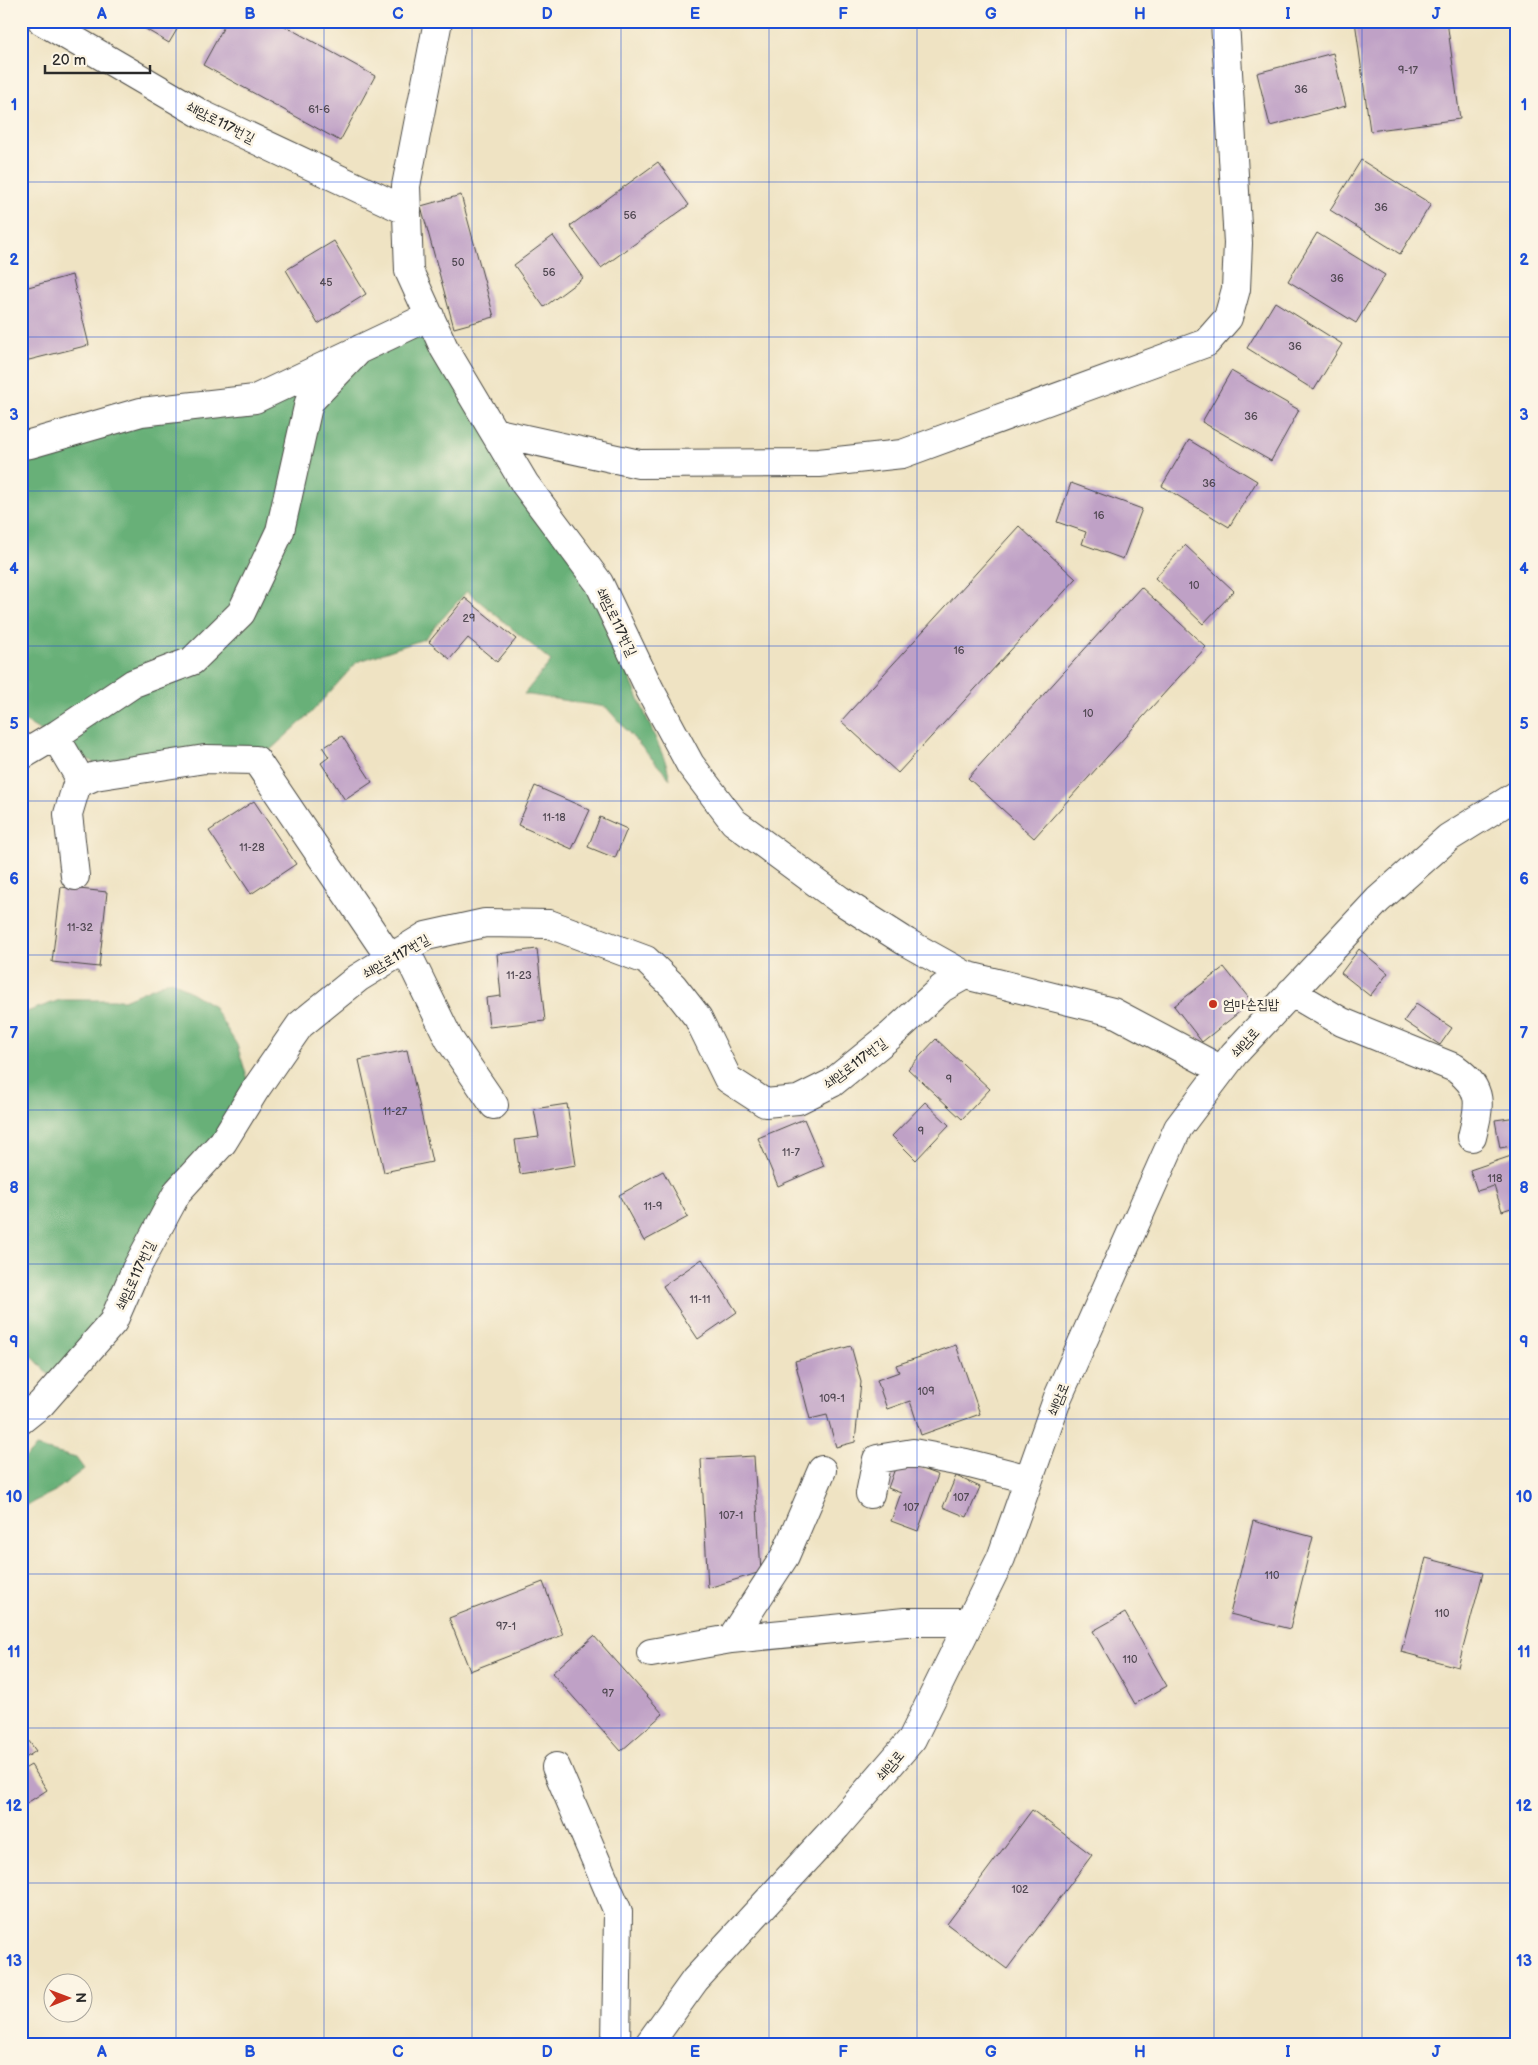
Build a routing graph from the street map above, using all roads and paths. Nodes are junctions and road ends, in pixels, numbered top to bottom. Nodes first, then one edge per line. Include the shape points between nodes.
1 (42, 21) edge
2 (438, 21) edge
3 (1225, 21) edge
4 (407, 211) junction
5 (430, 316) junction
6 (360, 349) junction
7 (494, 432) junction
8 (21, 445) edge
9 (55, 736) junction
10 (21, 756) edge
11 (82, 782) junction
12 (1517, 795) edge
13 (75, 876) dead end
14 (398, 954) junction
15 (965, 975) junction
16 (1291, 992) junction
17 (1222, 1070) junction
18 (494, 1105) dead end
19 (1472, 1137) dead end
20 (21, 1420) edge
21 (822, 1470) dead end
22 (1028, 1479) junction
23 (870, 1494) dead end
24 (969, 1622) junction
25 (732, 1639) junction
26 (651, 1653) dead end
27 (556, 1767) dead end
28 (616, 2044) edge
29 (648, 2044) edge

1 - 4 street, 쇄암로117번길 via 203,115
2 - 4 street, 쇄암로117번길 via 406,186
3 - 7 street via 1238,243 1236,288 1228,318 1206,343 902,454 820,463 639,464
4 - 5 street, 쇄암로117번길 via 409,271
5 - 6 street
5 - 7 street, 쇄암로117번길 via 444,348
6 - 8 street via 255,399 141,412
6 - 9 street via 309,402 280,532 240,613 192,661 134,683
7 - 15 street, 쇄암로117번길 via 525,484 599,583 690,764 734,822 840,900
9 - 10 street
9 - 11 street
11 - 13 street via 77,784 68,814
11 - 14 street via 95,776 205,759 256,760
12 - 16 street, 쇄암로 via 1448,838 1385,894
14 - 15 street, 쇄암로117번길 via 426,936 484,923 549,924 646,960 673,986 698,1018 728,1079 765,1102 798,1100 832,1083 942,988
14 - 18 street
14 - 20 street, 쇄암로117번길 via 358,978 300,1025 223,1142 178,1191 136,1269 114,1322 41,1404
15 - 17 street, 쇄암로117번길 via 1112,1012
16 - 17 street, 쇄암로
16 - 19 street via 1342,1022 1455,1068 1469,1078 1478,1098
17 - 22 street, 쇄암로 via 1178,1128 1058,1397
21 - 25 street via 785,1556
22 - 23 street via 913,1453 877,1458
22 - 24 street, 쇄암로 via 1001,1558
24 - 25 street via 905,1622
24 - 29 street, 쇄암로 via 912,1739 831,1834 696,1980
25 - 26 street
27 - 28 street via 618,1912

